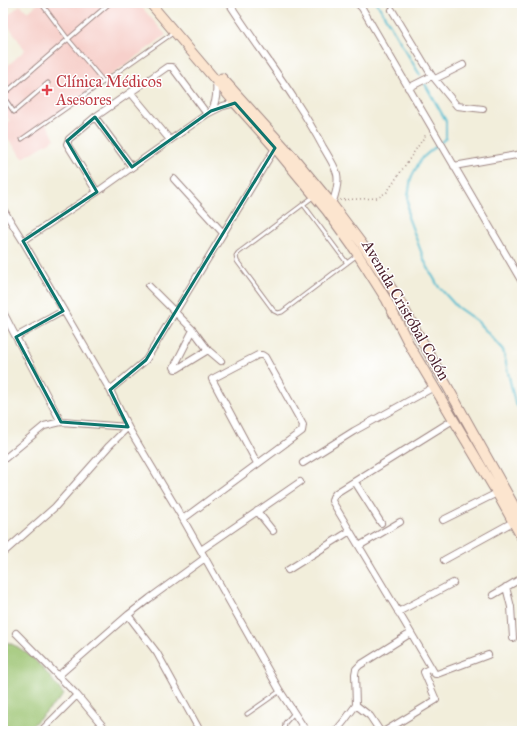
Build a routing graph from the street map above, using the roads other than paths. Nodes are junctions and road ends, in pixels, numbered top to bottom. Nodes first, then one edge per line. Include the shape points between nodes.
1 (41, 3) edge
2 (110, 3) edge
3 (150, 3) edge
4 (158, 3) edge
5 (229, 3) edge
6 (357, 3) edge
7 (363, 6) edge
8 (392, 10) dead end
9 (174, 32) junction
10 (68, 39) junction
11 (463, 65) dead end
12 (434, 78) junction
13 (216, 80) junction
14 (104, 82) junction
15 (48, 83) dead end
16 (408, 88) junction
17 (131, 93) junction
18 (3, 95) edge
19 (234, 103) junction
20 (483, 109) dead end
21 (209, 112) junction
22 (95, 118) junction
23 (22, 139) dead end
24 (170, 140) junction
25 (277, 145) junction
26 (522, 154) edge
27 (454, 166) junction
28 (132, 167) junction
29 (174, 179) dead end
30 (97, 192) junction
31 (314, 196) junction
32 (333, 202) junction
33 (303, 204) junction
34 (3, 209) edge
35 (223, 233) junction
36 (23, 241) junction
37 (358, 255) junction
38 (347, 263) junction
39 (522, 282) edge
40 (149, 286) dead end
41 (63, 310) junction
42 (3, 312) edge
43 (175, 313) junction
44 (193, 330) junction
45 (16, 337) junction
46 (208, 350) junction
47 (221, 361) dead end
48 (434, 387) junction
49 (110, 390) junction
50 (453, 420) junction
51 (61, 422) junction
52 (128, 427) junction
53 (3, 460) edge
54 (257, 463) junction
55 (303, 463) dead end
56 (300, 482) dead end
57 (355, 482) junction
58 (497, 493) junction
59 (257, 511) junction
60 (183, 519) junction
61 (442, 520) dead end
62 (518, 521) edge
63 (400, 522) dead end
64 (381, 523) dead end
65 (273, 531) dead end
66 (350, 531) junction
67 (522, 538) edge
68 (359, 546) junction
69 (201, 550) junction
70 (3, 553) edge
71 (205, 558) junction
72 (444, 560) dead end
73 (288, 570) dead end
74 (522, 578) edge
75 (453, 583) dead end
76 (506, 588) junction
77 (493, 595) dead end
78 (398, 612) junction
79 (128, 615) junction
80 (16, 633) dead end
81 (411, 633) junction
82 (512, 638) dead end
83 (488, 655) dead end
84 (431, 668) junction
85 (58, 676) junction
86 (280, 690) junction
87 (77, 695) junction
88 (356, 705) junction
89 (294, 713) junction
90 (247, 714) dead end
91 (40, 731) edge
92 (107, 731) edge
93 (200, 731) edge
94 (284, 731) edge
95 (306, 731) edge
96 (336, 731) edge
97 (380, 731) edge
98 (385, 731) edge

1 - 10 lane
2 - 10 lane
3 - 9 street, Avenida Cristóbal Colón
4 - 25 street, Avenida Cristóbal Colón
5 - 32 street via 284,82 337,174
6 - 7 street
7 - 16 street
8 - 12 street
9 - 13 street, Avenida Cristóbal Colón
9 - 14 lane
10 - 14 lane
10 - 18 lane
11 - 12 street
12 - 16 street
12 - 20 street via 456,106
13 - 19 street, Avenida Cristóbal Colón
13 - 21 street via 214,106
14 - 23 lane
15 - 18 lane via 14,112
16 - 27 street
17 - 21 street via 170,66
17 - 22 street
17 - 24 street
19 - 21 street
19 - 25 street, Avenida Cristóbal Colón
21 - 24 street
22 - 28 street
22 - 30 street via 68,138 67,144
24 - 28 street
25 - 31 street, Avenida Cristóbal Colón
25 - 32 street, Avenida Cristóbal Colón
25 - 35 street
26 - 27 street
27 - 39 street
28 - 30 street
29 - 35 street
30 - 36 street
31 - 33 lane
31 - 37 street, Avenida Cristóbal Colón
32 - 62 street, Avenida Cristóbal Colón via 398,298
33 - 38 lane
33 - 38 lane via 236,256 237,261 274,311 282,312
34 - 36 street
35 - 43 street
36 - 41 street
37 - 38 lane
37 - 48 street, Avenida Cristóbal Colón via 386,299
40 - 43 street
41 - 45 street
41 - 49 street
42 - 45 street
43 - 44 street
43 - 49 street via 146,360
44 - 46 street
44 - 46 street via 175,369
45 - 51 street
46 - 47 street
48 - 50 street, Avenida Cristóbal Colón
48 - 55 street via 354,431
49 - 52 street
50 - 57 street
50 - 58 street, Avenida Cristóbal Colón
51 - 52 street
51 - 53 street via 44,426
52 - 60 street
52 - 70 street via 55,506
54 - 54 street via 212,379 262,355 303,428
54 - 60 street
56 - 59 street
57 - 64 street
57 - 66 street via 336,493 332,501
58 - 61 street
58 - 62 street, Avenida Cristóbal Colón
59 - 65 street
59 - 69 street
60 - 69 street
62 - 67 street, Avenida Cristóbal Colón
62 - 72 street
63 - 68 street
66 - 68 street
66 - 73 street
68 - 78 street
69 - 71 street
71 - 79 street
71 - 86 street
74 - 76 street
75 - 78 street
76 - 77 street
76 - 82 street via 511,607
78 - 81 street
79 - 85 street
79 - 93 street via 157,653
80 - 85 street
81 - 84 street
81 - 88 street via 356,669
83 - 84 street via 437,674
84 - 98 street via 424,672 436,700
85 - 87 street
86 - 89 street
86 - 90 lane
87 - 91 street
87 - 92 street
88 - 96 street
88 - 97 street via 370,716
89 - 94 lane via 285,723
89 - 95 street

